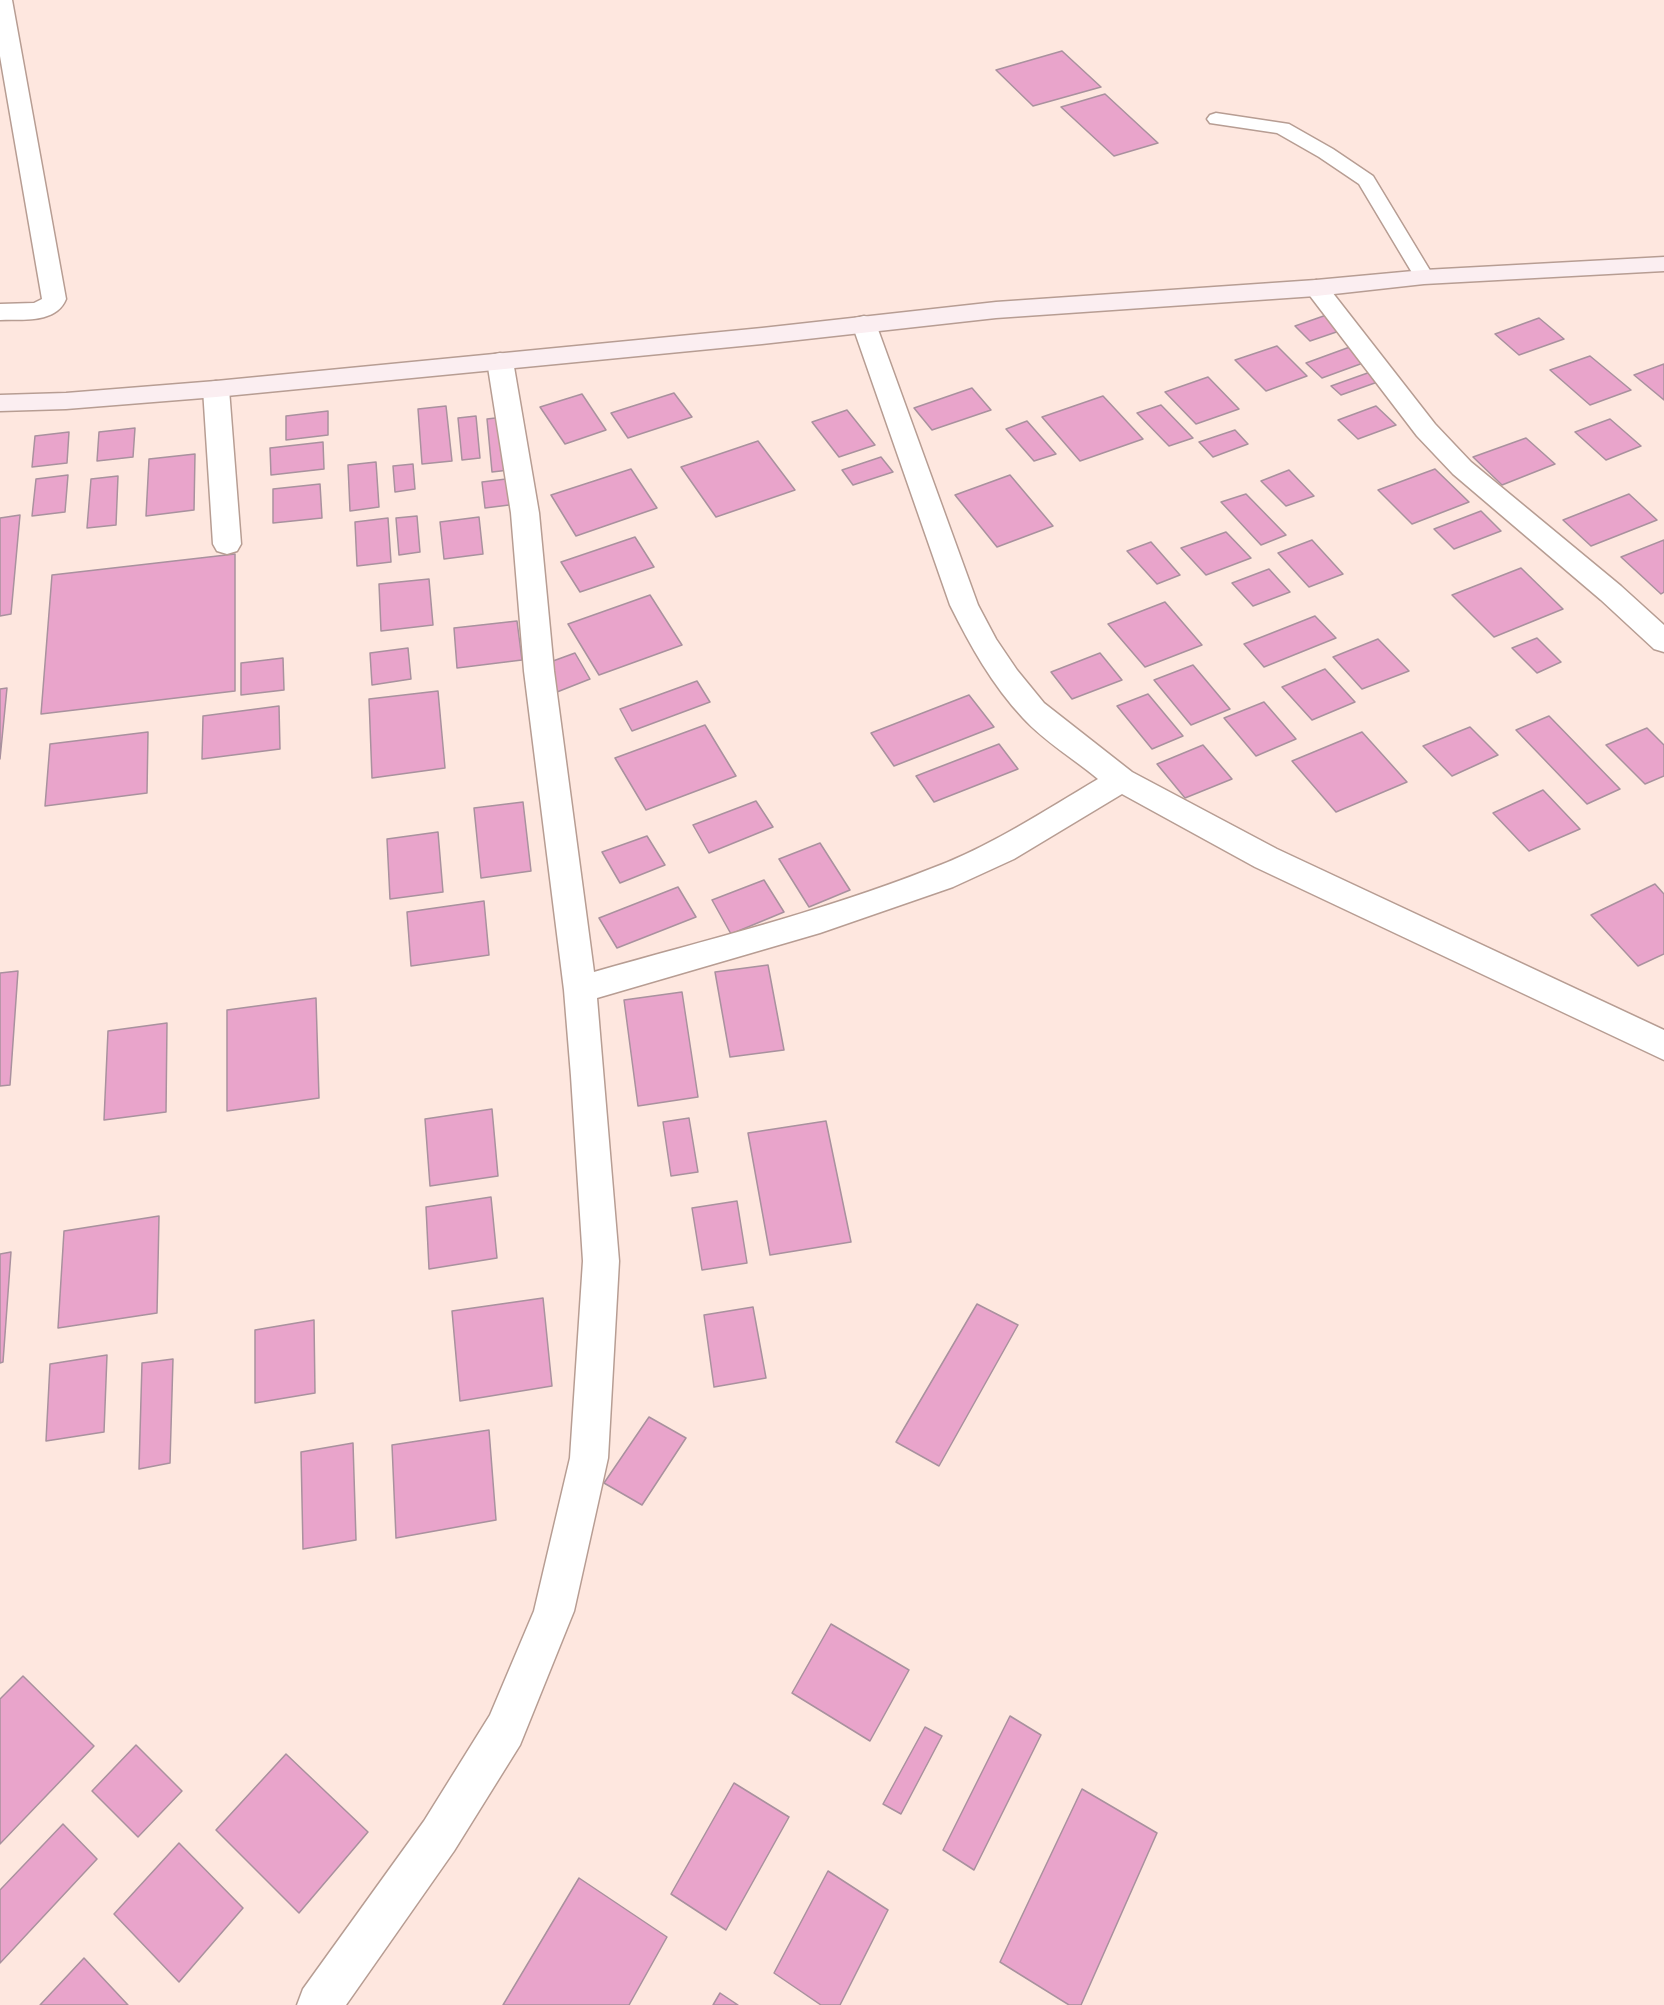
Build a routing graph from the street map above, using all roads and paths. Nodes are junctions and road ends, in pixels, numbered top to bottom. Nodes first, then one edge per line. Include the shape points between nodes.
1 (2, 0) edge
2 (1216, 119) dead end
3 (1664, 264) edge
4 (1422, 272) junction
5 (1316, 288) junction
6 (0, 312) edge
7 (864, 324) junction
8 (500, 361) junction
9 (216, 389) junction
10 (0, 403) edge
11 (227, 544) dead end
12 (1664, 642) edge
13 (1121, 780) junction
14 (580, 990) junction
15 (1664, 1046) edge
16 (320, 2005) edge

1 - 6 street via 54,299 39,311
2 - 4 lane via 1282,128 1366,180
3 - 4 main road
4 - 5 main road
5 - 7 main road via 996,310
5 - 12 street via 1426,430 1462,468
7 - 8 main road
7 - 13 street via 964,604 984,644 1034,711
8 - 9 main road
8 - 14 street via 525,513 539,671
9 - 10 main road
9 - 11 street
13 - 14 street via 1003,850 942,878 820,920
13 - 15 street via 1266,858
14 - 16 street via 600,1261 589,1458 554,1611 505,1730 439,1836

